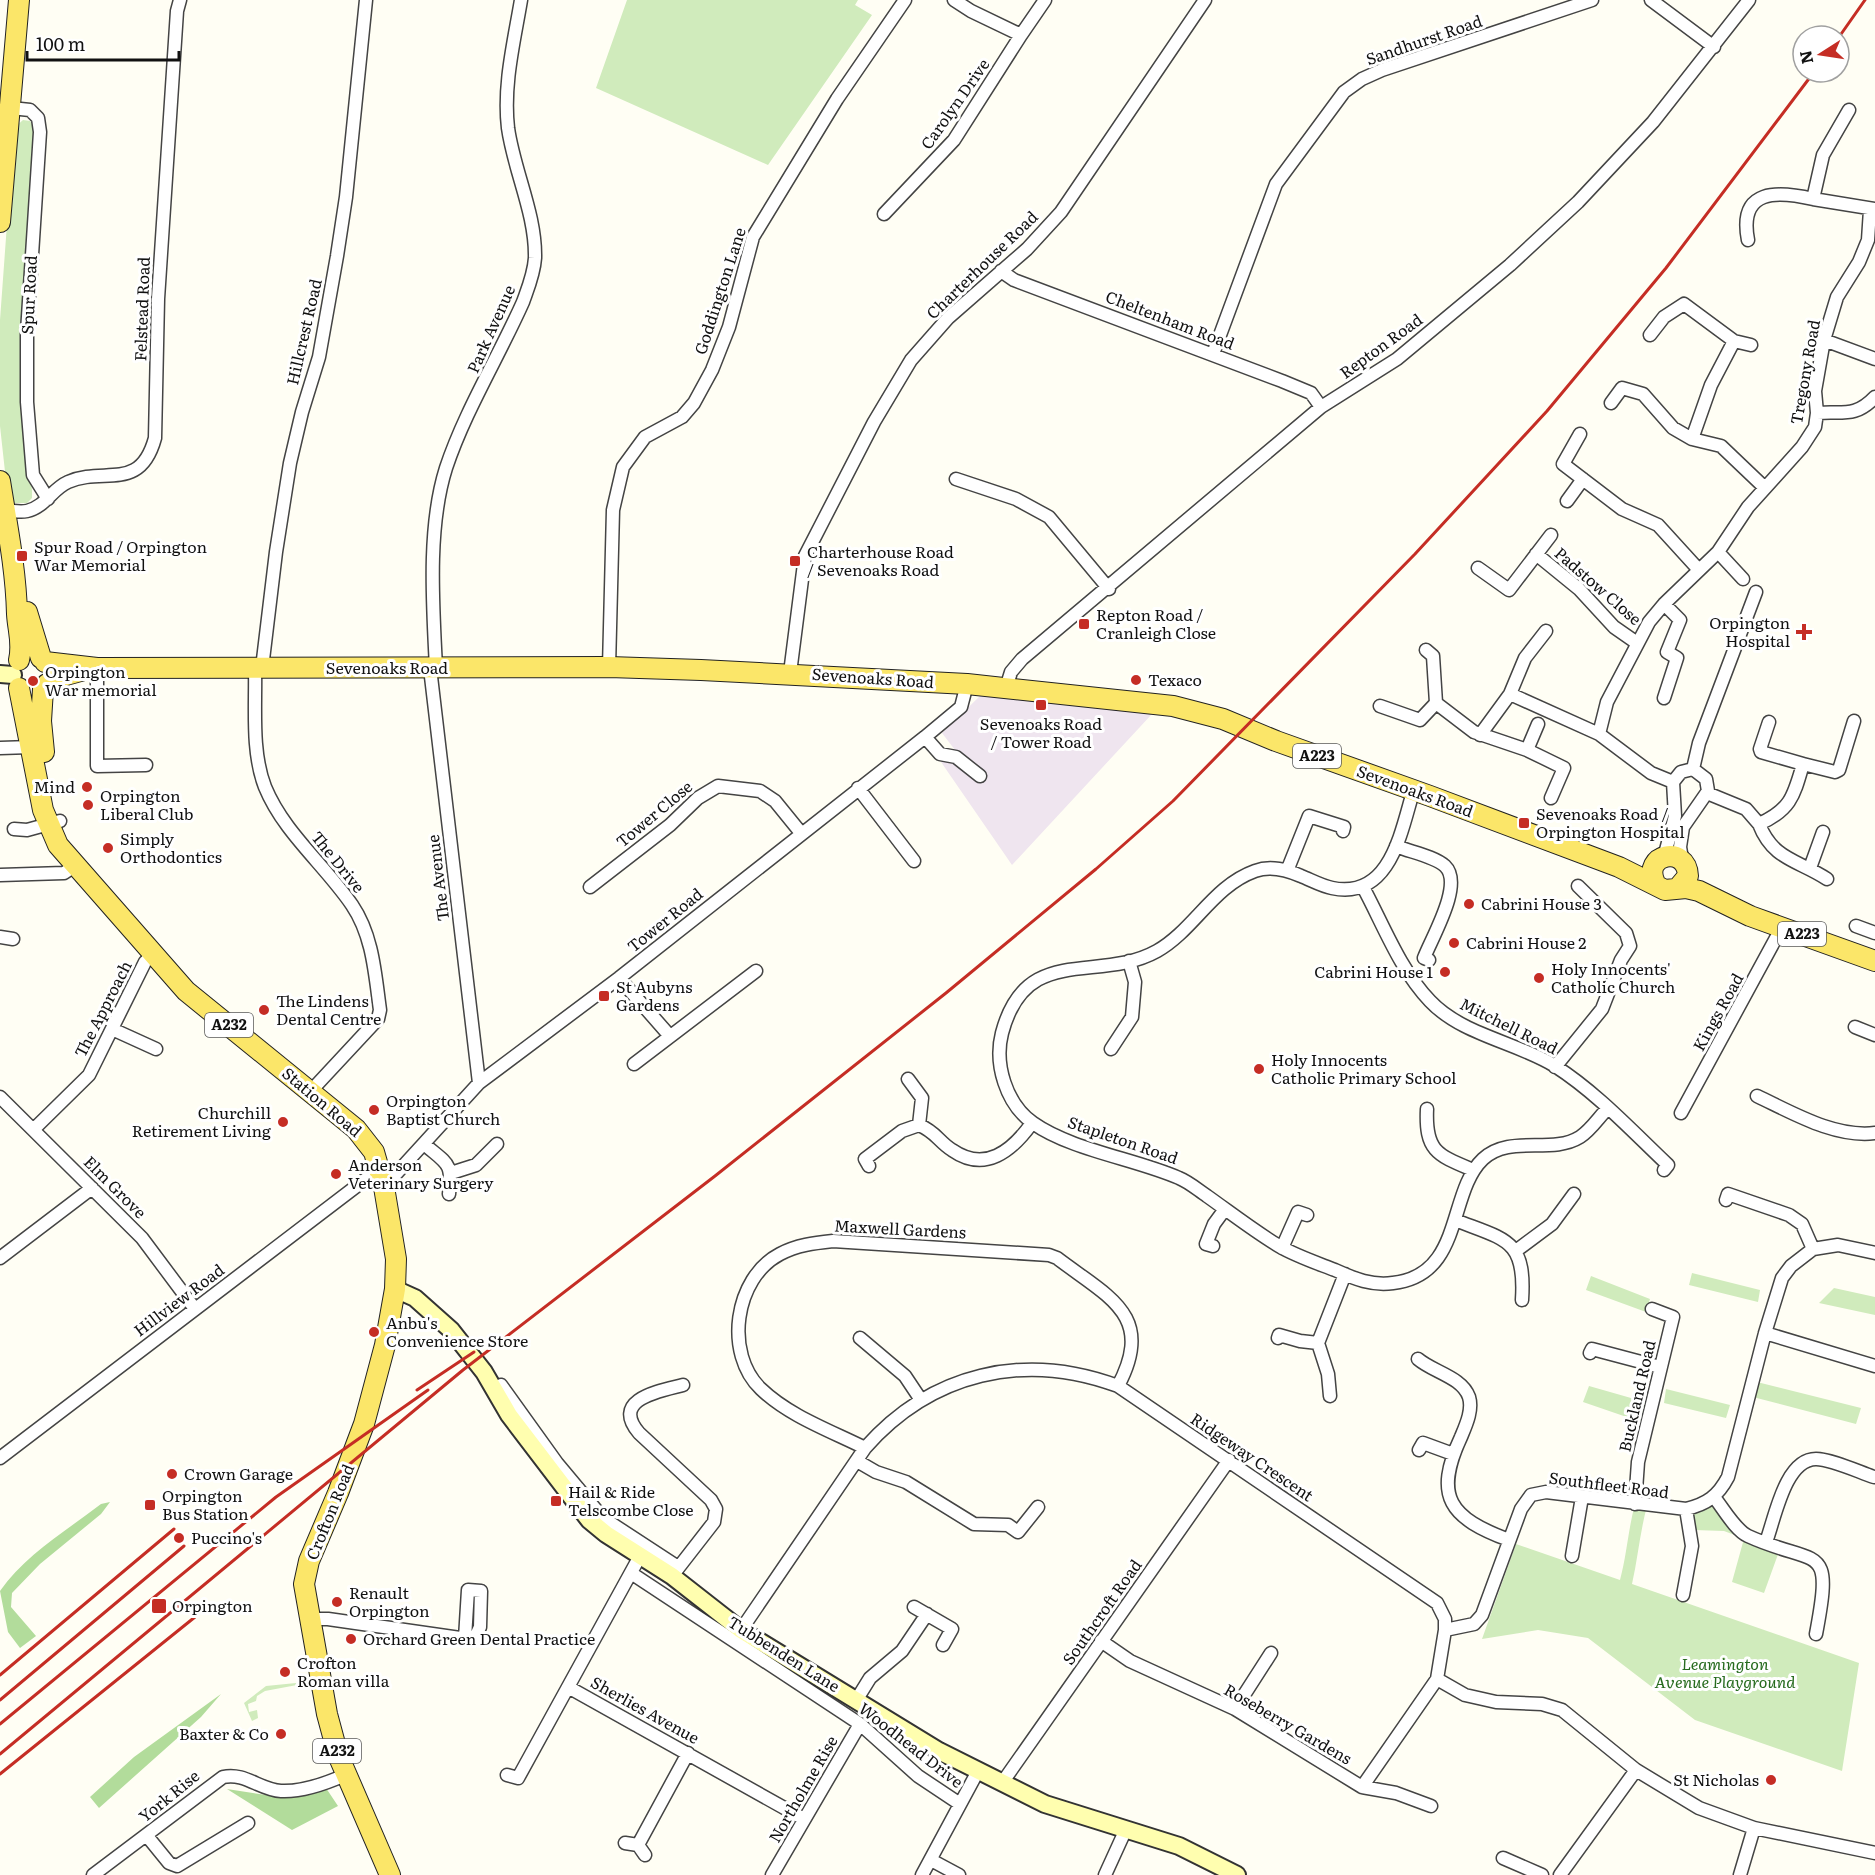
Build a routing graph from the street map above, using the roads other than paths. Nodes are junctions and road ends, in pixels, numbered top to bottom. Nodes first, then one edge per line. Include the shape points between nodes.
1 (20, 0) edge
2 (180, 0) edge
3 (366, 0) edge
4 (521, 0) edge
5 (905, 0) edge
6 (954, 0) edge
7 (1045, 0) edge
8 (1205, 0) edge
9 (1592, 0) edge
10 (1651, 0) edge
11 (1749, 0) edge
12 (1022, 35) junction
13 (1714, 47) junction
14 (11, 108) junction
15 (1849, 110) dead end
16 (1814, 199) junction
17 (1873, 209) edge
18 (884, 214) dead end
19 (0, 222) edge
20 (1748, 240) dead end
21 (1001, 272) junction
22 (1650, 335) dead end
23 (1824, 340) junction
24 (1734, 341) junction
25 (1751, 345) dead end
26 (1213, 354) junction
27 (1875, 359) edge
28 (1875, 397) edge
29 (1611, 403) dead end
30 (1321, 407) junction
31 (1817, 413) junction
32 (1580, 434) dead end
33 (1692, 439) junction
34 (956, 479) dead end
35 (1583, 479) junction
36 (0, 481) edge
37 (1764, 487) junction
38 (48, 499) junction
39 (1568, 501) dead end
40 (2, 510) edge
41 (1551, 535) dead end
42 (1718, 552) junction
43 (1536, 554) junction
44 (1478, 568) dead end
45 (1699, 570) junction
46 (1743, 579) dead end
47 (1109, 589) junction
48 (1756, 592) dead end
49 (18, 593) junction
50 (1664, 604) junction
51 (1546, 631) dead end
52 (1637, 643) junction
53 (1425, 650) dead end
54 (43, 660) junction
55 (609, 667) junction
56 (97, 668) junction
57 (258, 668) junction
58 (433, 668) junction
59 (790, 673) junction
60 (13, 674) edge
61 (967, 684) junction
62 (45, 686) junction
63 (1006, 688) junction
64 (1510, 693) junction
65 (1664, 698) dead end
66 (1436, 703) junction
67 (1380, 706) dead end
68 (1854, 721) dead end
69 (1769, 722) dead end
70 (1538, 724) dead end
71 (1599, 734) junction
72 (1480, 735) junction
73 (925, 737) junction
74 (32, 747) junction
75 (0, 748) edge
76 (1527, 750) junction
77 (1803, 764) junction
78 (146, 765) dead end
79 (1693, 770) junction
80 (980, 776) dead end
81 (1673, 782) junction
82 (858, 788) junction
83 (1413, 792) junction
84 (1707, 793) junction
85 (1551, 798) dead end
86 (1676, 798) junction
87 (1697, 804) junction
88 (54, 823) junction
89 (1759, 824) junction
90 (14, 829) dead end
91 (1343, 831) dead end
92 (1823, 832) dead end
93 (801, 833) junction
94 (1396, 846) junction
95 (1658, 859) junction
96 (914, 861) dead end
97 (74, 862) junction
98 (1684, 862) junction
99 (1619, 867) junction
100 (1810, 868) junction
101 (1287, 871) junction
102 (0, 875) edge
103 (1827, 879) dead end
104 (1655, 884) junction
105 (1578, 886) dead end
106 (590, 887) dead end
107 (1363, 887) junction
108 (1677, 890) junction
109 (1729, 906) junction
110 (1856, 926) dead end
111 (1782, 927) junction
112 (1875, 933) edge
113 (0, 937) edge
114 (14, 939) dead end
115 (152, 955) junction
116 (1429, 960) dead end
117 (1129, 961) junction
118 (1875, 961) edge
119 (756, 971) dead end
120 (619, 978) junction
121 (1855, 1028) dead end
122 (112, 1029) junction
123 (669, 1035) junction
124 (1875, 1035) edge
125 (156, 1048) dead end
126 (1111, 1049) dead end
127 (634, 1064) dead end
128 (1555, 1066) junction
129 (908, 1079) dead end
130 (479, 1083) junction
131 (310, 1092) junction
132 (1757, 1096) dead end
133 (0, 1097) edge
134 (1608, 1108) junction
135 (1427, 1109) dead end
136 (1681, 1113) dead end
137 (1032, 1123) junction
138 (919, 1125) junction
139 (34, 1129) junction
140 (1875, 1134) edge
141 (424, 1144) junction
142 (497, 1144) dead end
143 (869, 1166) dead end
144 (1473, 1170) junction
145 (1664, 1170) dead end
146 (452, 1173) junction
147 (382, 1178) junction
148 (92, 1188) junction
149 (449, 1194) dead end
150 (1574, 1194) dead end
151 (1726, 1200) dead end
152 (1225, 1209) junction
153 (1307, 1215) dead end
154 (1455, 1220) junction
155 (1213, 1246) dead end
156 (1282, 1248) junction
157 (1813, 1249) junction
158 (1517, 1250) junction
159 (1875, 1253) edge
160 (0, 1258) edge
161 (1345, 1274) junction
162 (395, 1289) junction
163 (1522, 1300) dead end
164 (195, 1309) junction
165 (1652, 1309) dead end
166 (1765, 1334) junction
167 (860, 1338) dead end
168 (1278, 1338) dead end
169 (1318, 1343) junction
170 (1590, 1353) dead end
171 (1418, 1359) dead end
172 (1875, 1366) edge
173 (1660, 1367) junction
174 (501, 1385) dead end
175 (683, 1385) dead end
176 (1118, 1386) junction
177 (1330, 1396) dead end
178 (921, 1400) junction
179 (364, 1424) joint
180 (865, 1448) junction
181 (1419, 1450) dead end
182 (1453, 1455) junction
183 (0, 1458) edge
184 (1229, 1460) junction
185 (857, 1461) junction
186 (553, 1466) junction
187 (1874, 1477) edge
188 (1582, 1497) junction
189 (1714, 1497) junction
190 (1635, 1504) junction
191 (1038, 1507) dead end
192 (1686, 1509) junction
193 (1509, 1540) junction
194 (1767, 1542) junction
195 (640, 1556) junction
196 (1572, 1556) dead end
197 (675, 1571) junction
198 (631, 1573) junction
199 (1683, 1595) dead end
200 (914, 1607) dead end
201 (927, 1614) junction
202 (309, 1619) junction
203 (741, 1630) junction
204 (1445, 1630) junction
205 (1816, 1634) dead end
206 (465, 1638) dead end
207 (1101, 1641) junction
208 (943, 1645) dead end
209 (1272, 1653) dead end
210 (1437, 1679) junction
211 (568, 1687) junction
212 (857, 1699) junction
213 (1235, 1709) junction
214 (860, 1724) junction
215 (688, 1753) junction
216 (1636, 1770) junction
217 (978, 1771) junction
218 (345, 1775) junction
219 (517, 1780) dead end
220 (1002, 1783) junction
221 (1362, 1787) junction
222 (960, 1804) junction
223 (1431, 1806) dead end
224 (804, 1818) junction
225 (248, 1822) dead end
226 (1754, 1828) junction
227 (1126, 1829) junction
228 (147, 1836) junction
229 (636, 1847) dead end
230 (1875, 1853) edge
231 (1503, 1858) dead end
232 (931, 1860) junction
233 (778, 1873) edge
234 (93, 1875) edge
235 (390, 1875) edge
236 (922, 1875) edge
237 (959, 1875) edge
238 (1105, 1875) edge
239 (1237, 1875) edge
240 (1542, 1875) edge
241 (1560, 1875) edge
242 (1740, 1875) edge

1 - 14 main road
2 - 38 street, Felstead Road via 164,186 151,451 132,472 75,479 60,486
3 - 57 street, Hillcrest Road via 337,256 319,357 290,463
4 - 58 street, Park Avenue via 508,78 508,129 534,240 535,260 523,302 446,471 437,520
5 - 55 street, Goddington Lane via 837,99 753,237 729,327 694,403 682,417 645,437 623,466 613,510
6 - 12 street
7 - 12 street, Carolyn Drive
8 - 21 street, Charterhouse Road via 1061,212
9 - 26 street, Sandhurst Road via 1382,70 1344,92 1276,184
10 - 13 street
11 - 13 street, Repton Road
12 - 18 street, Carolyn Drive via 954,140
13 - 30 street, Repton Road via 1653,122 1578,202 1518,257 1397,359
14 - 19 main road
14 - 38 street, Spur Road via 30,110 38,118 40,132 27,332 27,402 33,475
15 - 16 street via 1823,155
16 - 17 street
16 - 20 street via 1784,192 1764,196 1748,213
17 - 23 street, Tregony Road via 1868,240 1837,297
21 - 26 street, Cheltenham Road
21 - 59 street, Charterhouse Road via 948,318 911,360 820,523 805,556
22 - 24 street via 1664,317 1684,304
23 - 27 street
23 - 31 street, Tregony Road via 1815,391
24 - 25 street
24 - 33 street via 1711,385
26 - 30 street, Cheltenham Road via 1311,393
28 - 31 street via 1864,409 1847,414
29 - 33 street via 1622,388 1642,394 1673,428
30 - 47 street, Repton Road
31 - 37 street, Tregony Road via 1815,427 1802,447
32 - 35 street via 1563,464
33 - 37 street via 1721,446
34 - 47 street via 1016,499 1049,517
35 - 39 street
35 - 45 street via 1622,509 1658,525
36 - 40 main road
37 - 42 street, Tregony Road
38 - 40 street, Felstead Road via 30,511
40 - 49 main road
41 - 43 street, Padstow Close
42 - 45 street, Tregony Road
42 - 46 street
43 - 44 street, Padstow Close via 1509,590
43 - 52 street, Padstow Close via 1579,589 1614,627
45 - 50 street, Tregony Road
47 - 63 street, Repton Road via 1022,659 1011,672
48 - 79 street via 1699,743
49 - 54 main road
49 - 60 main road via 22,641
50 - 52 street, Tregony Road
50 - 65 street via 1680,620 1667,652 1677,658
51 - 64 street via 1525,658
52 - 71 street, Tregony Road via 1607,702
53 - 66 street via 1433,656
54 - 56 main road, Sevenoaks Road
54 - 60 main road via 29,656
54 - 62 main road via 50,672
55 - 58 main road, Sevenoaks Road
55 - 59 main road, Sevenoaks Road
56 - 57 main road, Sevenoaks Road
56 - 62 main road, Sevenoaks Road via 66,675
56 - 78 street via 97,766
57 - 58 main road, Sevenoaks Road
57 - 131 street, The Drive via 257,758 264,785 277,811 352,906 373,955 380,1010 378,1019
58 - 130 street, The Avenue
59 - 61 main road, Sevenoaks Road
60 - 62 main road via 31,692
60 - 74 main road, Station Road
61 - 63 main road, Sevenoaks Road
61 - 73 street, Tower Road via 962,707
62 - 88 main road, Station Road via 43,745
63 - 83 main road, Sevenoaks Road / A223 via 1192,710
64 - 71 street
64 - 72 street
66 - 67 street via 1420,720
66 - 72 street
68 - 77 street via 1839,770
69 - 77 street via 1761,753
70 - 76 street
71 - 81 street via 1651,773
72 - 76 street
73 - 80 street via 940,754 956,757
73 - 82 street, Tower Road
74 - 75 street
74 - 88 main road, Station Road
76 - 85 street via 1564,768
77 - 89 street via 1788,804 1778,815
79 - 81 street via 1681,772
79 - 84 street via 1706,779
81 - 86 street
82 - 93 street, Tower Road
82 - 96 street
83 - 94 street
83 - 99 main road, Sevenoaks Road / A223
84 - 87 street
84 - 89 street via 1746,809
86 - 87 street via 1686,805
86 - 95 street via 1666,850
87 - 98 street via 1682,834
88 - 90 street
88 - 97 main road, Station Road via 69,841
89 - 100 street via 1774,851
91 - 101 street via 1344,827 1309,816
92 - 100 street
93 - 106 street, Tower Close via 775,801 760,790 718,786
93 - 120 street, Tower Road
94 - 107 street via 1377,879
94 - 116 street via 1444,865 1452,876 1452,890 1424,958
95 - 98 main road, A223 via 1671,855
95 - 99 main road, Sevenoaks Road / A223 via 1641,867
95 - 104 main road via 1652,872
97 - 102 street via 64,873
97 - 115 main road, Station Road / A232
98 - 108 main road via 1688,876
98 - 109 main road, A223
99 - 104 main road, Sevenoaks Road / A223
100 - 103 street
101 - 107 street, Stapleton Road via 1330,888
101 - 117 street, Stapleton Road via 1255,871 1218,893 1184,932 1145,957
104 - 108 main road, A223 via 1665,890
105 - 128 street via 1626,933 1630,946 1602,1009
107 - 128 street, Mitchell Road via 1409,973 1431,1003 1458,1022
108 - 109 main road, A223 via 1693,889
109 - 111 main road, A223
110 - 112 street
111 - 118 main road, A223
111 - 136 street, Kings Road
113 - 114 street
115 - 122 street, The Approach
115 - 131 main road, Station Road / A232 via 200,1003
117 - 126 street via 1135,982 1132,1017
117 - 137 street, Stapleton Road via 1047,974 1023,991 1015,1003 1001,1036 1002,1071 1012,1100
119 - 123 street
120 - 123 street
120 - 130 street, Tower Road
121 - 124 street
122 - 125 street
122 - 139 street, The Approach via 89,1075
123 - 127 street
128 - 134 street, Mitchell Road
129 - 138 street via 922,1098
130 - 141 street, Tower Road
131 - 147 main road, Station Road / A232 via 362,1135 371,1146
132 - 140 street via 1858,1136
133 - 139 street, Elm Grove
134 - 144 street via 1579,1138 1499,1149
134 - 145 street, Mitchell Road via 1668,1165
135 - 144 street via 1430,1143 1440,1156
137 - 138 street via 1004,1154 978,1160 949,1149 933,1130
137 - 152 street, Stapleton Road via 1182,1179
138 - 143 street via 902,1131 865,1159
139 - 148 street, Elm Grove
141 - 146 street
141 - 147 street, Tower Road
142 - 146 street via 476,1166
144 - 154 street, Stapleton Road
146 - 149 street
147 - 162 main road, Station Road / A232 via 396,1259
147 - 164 street, Hillview Road
148 - 160 street
148 - 164 street, Elm Grove via 142,1238
150 - 158 street via 1552,1224
151 - 157 street via 1728,1194 1789,1215 1802,1224
152 - 155 street via 1206,1244
152 - 156 street, Stapleton Road
153 - 156 street via 1298,1212
154 - 158 street via 1502,1238
154 - 161 street, Stapleton Road via 1438,1256 1412,1279 1373,1285
156 - 161 street, Stapleton Road
157 - 159 street via 1838,1245
157 - 166 street via 1791,1266 1776,1294
158 - 163 street via 1523,1268
161 - 169 street
162 - 179 main road, Station Road / A232
162 - 186 street, Tubbenden Lane via 415,1298 451,1330 484,1372 502,1406
164 - 183 street, Hillview Road
165 - 173 street, Buckland Road via 1673,1317
166 - 172 street
166 - 189 street via 1728,1477
167 - 178 street via 905,1376
168 - 169 street via 1279,1335
169 - 177 street
170 - 173 street via 1592,1349
171 - 182 street via 1458,1382 1469,1397 1469,1420
173 - 190 street, Buckland Road via 1638,1462
174 - 186 street
175 - 197 street via 643,1395 631,1413 639,1433 716,1509 714,1522
176 - 178 street, Ridgeway Crescent via 1090,1376 1032,1369 958,1381
176 - 180 street, Maxwell Gardens via 1132,1349 1131,1330 1123,1309 1057,1258 833,1241 802,1245 778,1255 756,1276 742,1302 738,1332 743,1362 760,1389 784,1406
176 - 184 street, Ridgeway Crescent
178 - 180 street, Ridgeway Crescent via 886,1424
179 - 202 main road, Crofton Road / A232 via 306,1570 304,1592
180 - 185 street, Ridgeway Crescent
181 - 182 street via 1422,1443
182 - 193 street via 1446,1477 1447,1494 1455,1509 1486,1532
184 - 204 street, Ridgeway Crescent via 1437,1603 1445,1619
184 - 207 street, Southcroft Road
185 - 191 street via 906,1482 974,1524 1008,1525 1018,1532
185 - 203 street, Ridgeway Crescent
186 - 195 street, Tubbenden Lane via 589,1520
186 - 197 street via 603,1518
187 - 194 street via 1816,1459 1801,1462 1790,1475
188 - 190 street, Southfleet Road
188 - 193 street, Southfleet Road via 1546,1492 1531,1495
188 - 196 street
189 - 192 street, Southfleet Road via 1701,1506
189 - 194 street via 1745,1535
190 - 192 street, Southfleet Road
192 - 199 street via 1692,1546
193 - 204 street, Southfleet Road via 1482,1616 1474,1624
194 - 205 street via 1807,1555 1818,1563 1824,1589
195 - 197 street, Tubbenden Lane
195 - 198 street, Sherlies Avenue
197 - 203 street, Tubbenden Lane
198 - 211 street, Sherlies Avenue
198 - 214 street, Woodhead Drive
200 - 201 street
201 - 208 street via 952,1629
201 - 212 street via 902,1651 870,1678
202 - 206 street
202 - 218 main road, Crofton Road / A232 via 327,1714
203 - 212 street, Tubbenden Lane
204 - 210 street, Ridgeway Crescent
207 - 213 street, Roseberry Gardens via 1130,1661
207 - 220 street, Southcroft Road
209 - 213 street
210 - 216 street via 1475,1697 1562,1710
210 - 221 street, Ridgeway Crescent
211 - 215 street, Sherlies Avenue
211 - 219 street
212 - 217 street, Tubbenden Lane
213 - 221 street, Roseberry Gardens
214 - 222 street, Woodhead Drive via 918,1776
214 - 224 street, Northolme Rise
215 - 224 street, Sherlies Avenue
215 - 229 street
216 - 226 street via 1700,1808
216 - 241 street
217 - 220 street, Tubbenden Lane
217 - 222 street
218 - 228 street, York Rise via 280,1791 240,1777 223,1777
218 - 235 main road, Crofton Road / A232
220 - 227 street, Tubbenden Lane via 1045,1804
221 - 223 street, Roseberry Gardens via 1396,1793
222 - 232 street
224 - 233 street, Northolme Rise
225 - 228 street via 179,1866 169,1863
226 - 230 street
226 - 242 street
227 - 238 street
227 - 239 street, Tubbenden Lane via 1179,1846
228 - 234 street, York Rise
231 - 240 street
232 - 236 street
232 - 237 street

